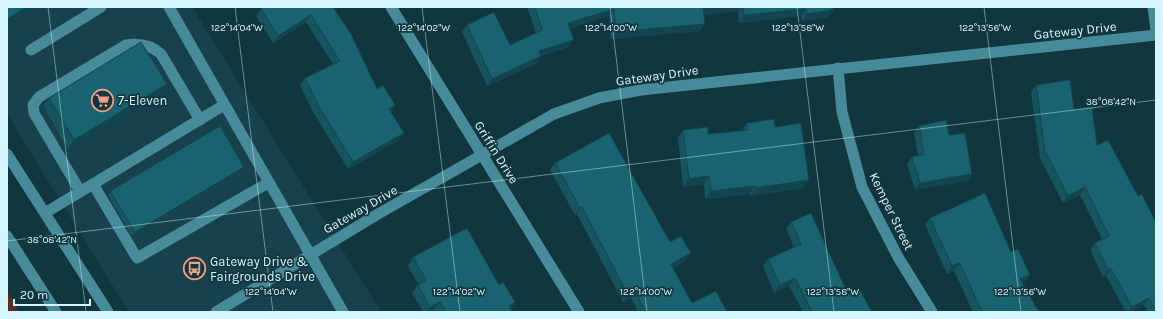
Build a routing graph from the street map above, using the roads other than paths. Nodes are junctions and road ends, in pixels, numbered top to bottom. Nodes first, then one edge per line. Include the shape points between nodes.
1 (101, 7) edge
2 (169, 7) edge
3 (391, 7) edge
4 (1153, 7) edge
5 (1156, 30) edge
6 (1156, 35) edge
7 (31, 50) dead end
8 (838, 68) junction
9 (224, 106) junction
10 (200, 120) junction
11 (7, 154) edge
12 (483, 156) junction
13 (268, 183) junction
14 (93, 184) junction
15 (80, 191) junction
16 (45, 213) junction
17 (7, 236) edge
18 (309, 256) junction
19 (56, 312) edge
20 (108, 312) edge
21 (216, 312) edge
22 (343, 312) edge
23 (579, 312) edge
24 (932, 312) edge

1 - 7 street
2 - 9 street
3 - 12 street, Griffin Drive
4 - 5 street
6 - 8 street, Gateway Drive
8 - 12 street, Gateway Drive via 641,90 599,98 554,114
8 - 24 street, Kemper Street via 842,112 862,187 898,257
9 - 10 street
9 - 13 street
10 - 14 street
10 - 15 street via 161,54 153,47 133,44 126,46 39,98 33,105 34,113
11 - 16 street
12 - 18 street, Gateway Drive via 378,214
12 - 23 street, Griffin Drive
13 - 14 street via 136,258
13 - 18 street
14 - 15 street
15 - 16 street
16 - 20 street
17 - 19 street
18 - 21 street, Gateway Drive
18 - 22 street

